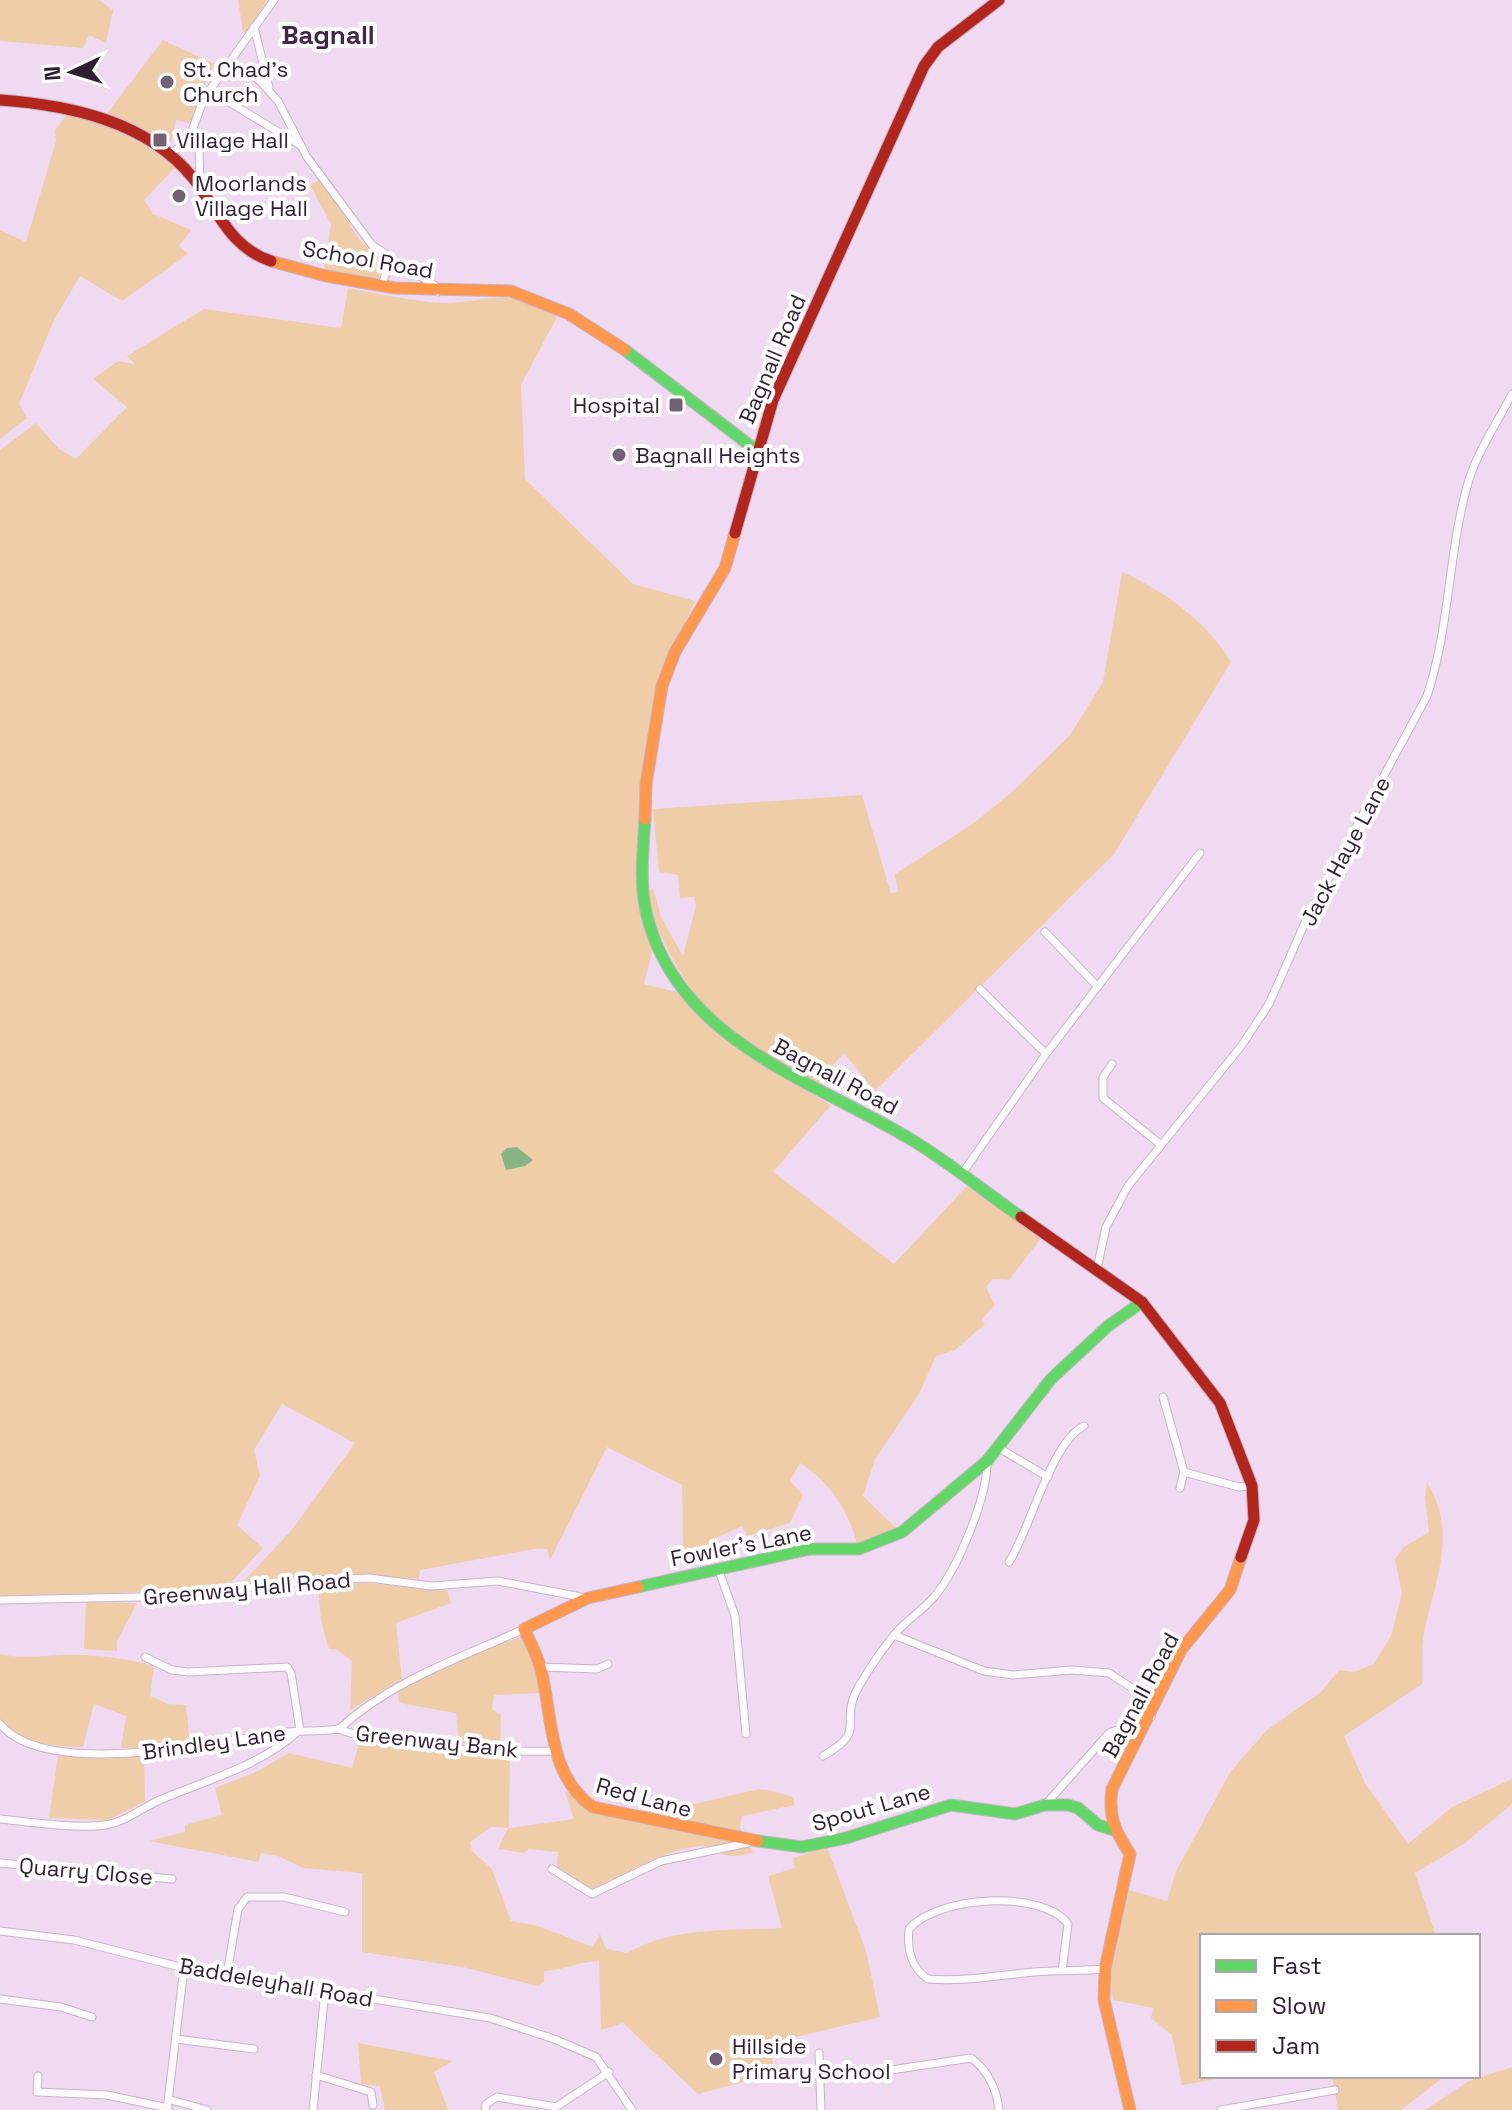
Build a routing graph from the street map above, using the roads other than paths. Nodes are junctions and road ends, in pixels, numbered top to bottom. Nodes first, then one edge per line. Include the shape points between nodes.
1 (274, 0) edge
2 (999, 0) edge
3 (254, 27) junction
4 (227, 65) junction
5 (209, 90) junction
6 (270, 91) junction
7 (0, 100) edge
8 (194, 132) junction
9 (300, 145) junction
10 (169, 154) junction
11 (200, 187) junction
12 (390, 260) junction
13 (382, 285) junction
14 (438, 292) junction
15 (1512, 394) edge
16 (756, 450) junction
17 (1200, 853) dead end
18 (1045, 932) dead end
19 (1098, 987) junction
20 (980, 989) dead end
21 (1046, 1054) junction
22 (1112, 1064) dead end
23 (1161, 1145) junction
24 (961, 1175) junction
25 (1097, 1269) junction
26 (1142, 1302) junction
27 (1163, 1397) dead end
28 (1084, 1426) dead end
29 (999, 1448) junction
30 (987, 1461) junction
31 (1184, 1472) junction
32 (1048, 1477) junction
33 (1252, 1486) junction
34 (1180, 1488) dead end
35 (1009, 1562) dead end
36 (718, 1568) junction
37 (588, 1598) junction
38 (0, 1600) edge
39 (524, 1629) junction
40 (894, 1635) junction
41 (1181, 1650) junction
42 (145, 1657) dead end
43 (608, 1664) dead end
44 (541, 1667) junction
45 (1151, 1716) junction
46 (0, 1724) edge
47 (339, 1729) junction
48 (300, 1730) junction
49 (746, 1734) dead end
50 (555, 1751) junction
51 (823, 1756) dead end
52 (1045, 1805) junction
53 (0, 1819) edge
54 (1114, 1830) junction
55 (754, 1842) junction
56 (0, 1863) edge
57 (552, 1869) dead end
58 (172, 1879) dead end
59 (345, 1912) dead end
60 (0, 1931) edge
61 (184, 1968) junction
62 (1105, 1969) junction
63 (1062, 1971) junction
64 (227, 1974) junction
65 (325, 1991) junction
66 (0, 1999) edge
67 (92, 2017) dead end
68 (176, 2039) junction
69 (254, 2049) dead end
70 (819, 2053) dead end
71 (891, 2070) dead end
72 (609, 2072) junction
73 (316, 2075) junction
74 (38, 2076) dead end
75 (1335, 2090) dead end
76 (373, 2105) dead end
77 (169, 2106) edge
78 (207, 2110) edge
79 (313, 2110) edge
80 (485, 2110) edge
81 (632, 2110) edge
82 (821, 2110) edge
83 (999, 2110) edge
84 (1130, 2110) edge
85 (1221, 2110) edge

1 - 3 street, School Road
2 - 16 street, Bagnall Road via 938,47 924,66 773,400
3 - 4 street, School Road
3 - 6 street
4 - 5 street, School Road
4 - 6 street via 244,70
5 - 8 street, School Road
5 - 9 street
6 - 9 street
7 - 10 street, School Road via 81,111
8 - 10 street, School Road
8 - 11 street, School Road
9 - 12 street via 359,230
10 - 11 street, School Road
11 - 13 street, School Road via 219,223 249,251 274,262
12 - 13 street
12 - 14 street
13 - 14 street, School Road
14 - 16 street, School Road via 510,291 575,318
15 - 23 street, Jack Haye Lane via 1467,484 1439,660 1427,696 1308,916 1269,1004
16 - 24 street, Bagnall Road via 752,482 725,568 675,652 662,686 646,784 642,885 647,916 680,983 746,1049 896,1130
17 - 19 street
18 - 19 street
19 - 21 street
20 - 21 street
21 - 24 street
22 - 23 street via 1103,1077 1103,1098
23 - 25 street, Jack Haye Lane via 1112,1211
24 - 25 street, Bagnall Road
25 - 26 street, Bagnall Road
26 - 29 street, Fowler's Lane via 1051,1379
26 - 33 street, Bagnall Road via 1220,1403
27 - 31 street
28 - 32 street via 1075,1430
29 - 30 street, Fowler's Lane
29 - 32 street
30 - 36 street, Fowler's Lane via 928,1513 883,1542 859,1549 810,1549
30 - 40 street via 988,1480 975,1515 939,1589
31 - 33 street
31 - 34 street
32 - 35 street
33 - 41 street, Bagnall Road via 1254,1520 1240,1567 1220,1605
36 - 37 street, Fowler's Lane
36 - 49 street via 735,1616
37 - 38 street, Greenway Hall Road via 498,1581 431,1586 369,1578 184,1596
37 - 39 street, Fowler's Lane
39 - 44 street, Red Lane
39 - 47 street, Greenway Bank via 404,1682
40 - 41 street via 984,1671 1109,1673 1135,1690
40 - 51 street via 858,1687 850,1709 851,1736
41 - 45 street, Bagnall Road
42 - 48 street via 188,1672 287,1667
43 - 44 street via 597,1669
44 - 50 street, Red Lane
45 - 52 street via 1109,1733
45 - 54 street, Bagnall Road via 1112,1789 1109,1810
46 - 48 street, Brindley Lane via 23,1741 91,1753 188,1750
47 - 48 street, Brindley Lane
47 - 50 street, Greenway Bank via 427,1745
48 - 53 street via 247,1766 117,1823
50 - 55 street, Red Lane via 574,1794 593,1807
52 - 54 street, Spout Lane via 1078,1808 1098,1825
52 - 55 street, Spout Lane via 1015,1814 951,1805 816,1845
54 - 62 street, Bagnall Road via 1130,1854
55 - 57 street via 661,1861 592,1894
56 - 58 street, Quarry Close
59 - 64 street via 284,1897 247,1897 238,1909
60 - 61 street, Baddeleyhall Road via 74,1940
61 - 64 street, Baddeleyhall Road
61 - 68 street
62 - 63 street
62 - 84 street, Bagnall Road via 1104,2000
63 - 63 street via 1068,1924 1059,1912 987,1901 953,1905 909,1929 914,1966 928,1979
64 - 65 street, Baddeleyhall Road
65 - 72 street, Baddeleyhall Road via 490,2018 596,2057
65 - 73 street
66 - 67 street
68 - 69 street
68 - 77 street
70 - 82 street
71 - 83 street via 971,2058 984,2067
72 - 80 street via 556,2107 497,2097
72 - 81 street
73 - 76 street via 371,2092
73 - 79 street
74 - 77 street via 37,2092 107,2095
75 - 85 street
77 - 78 street

